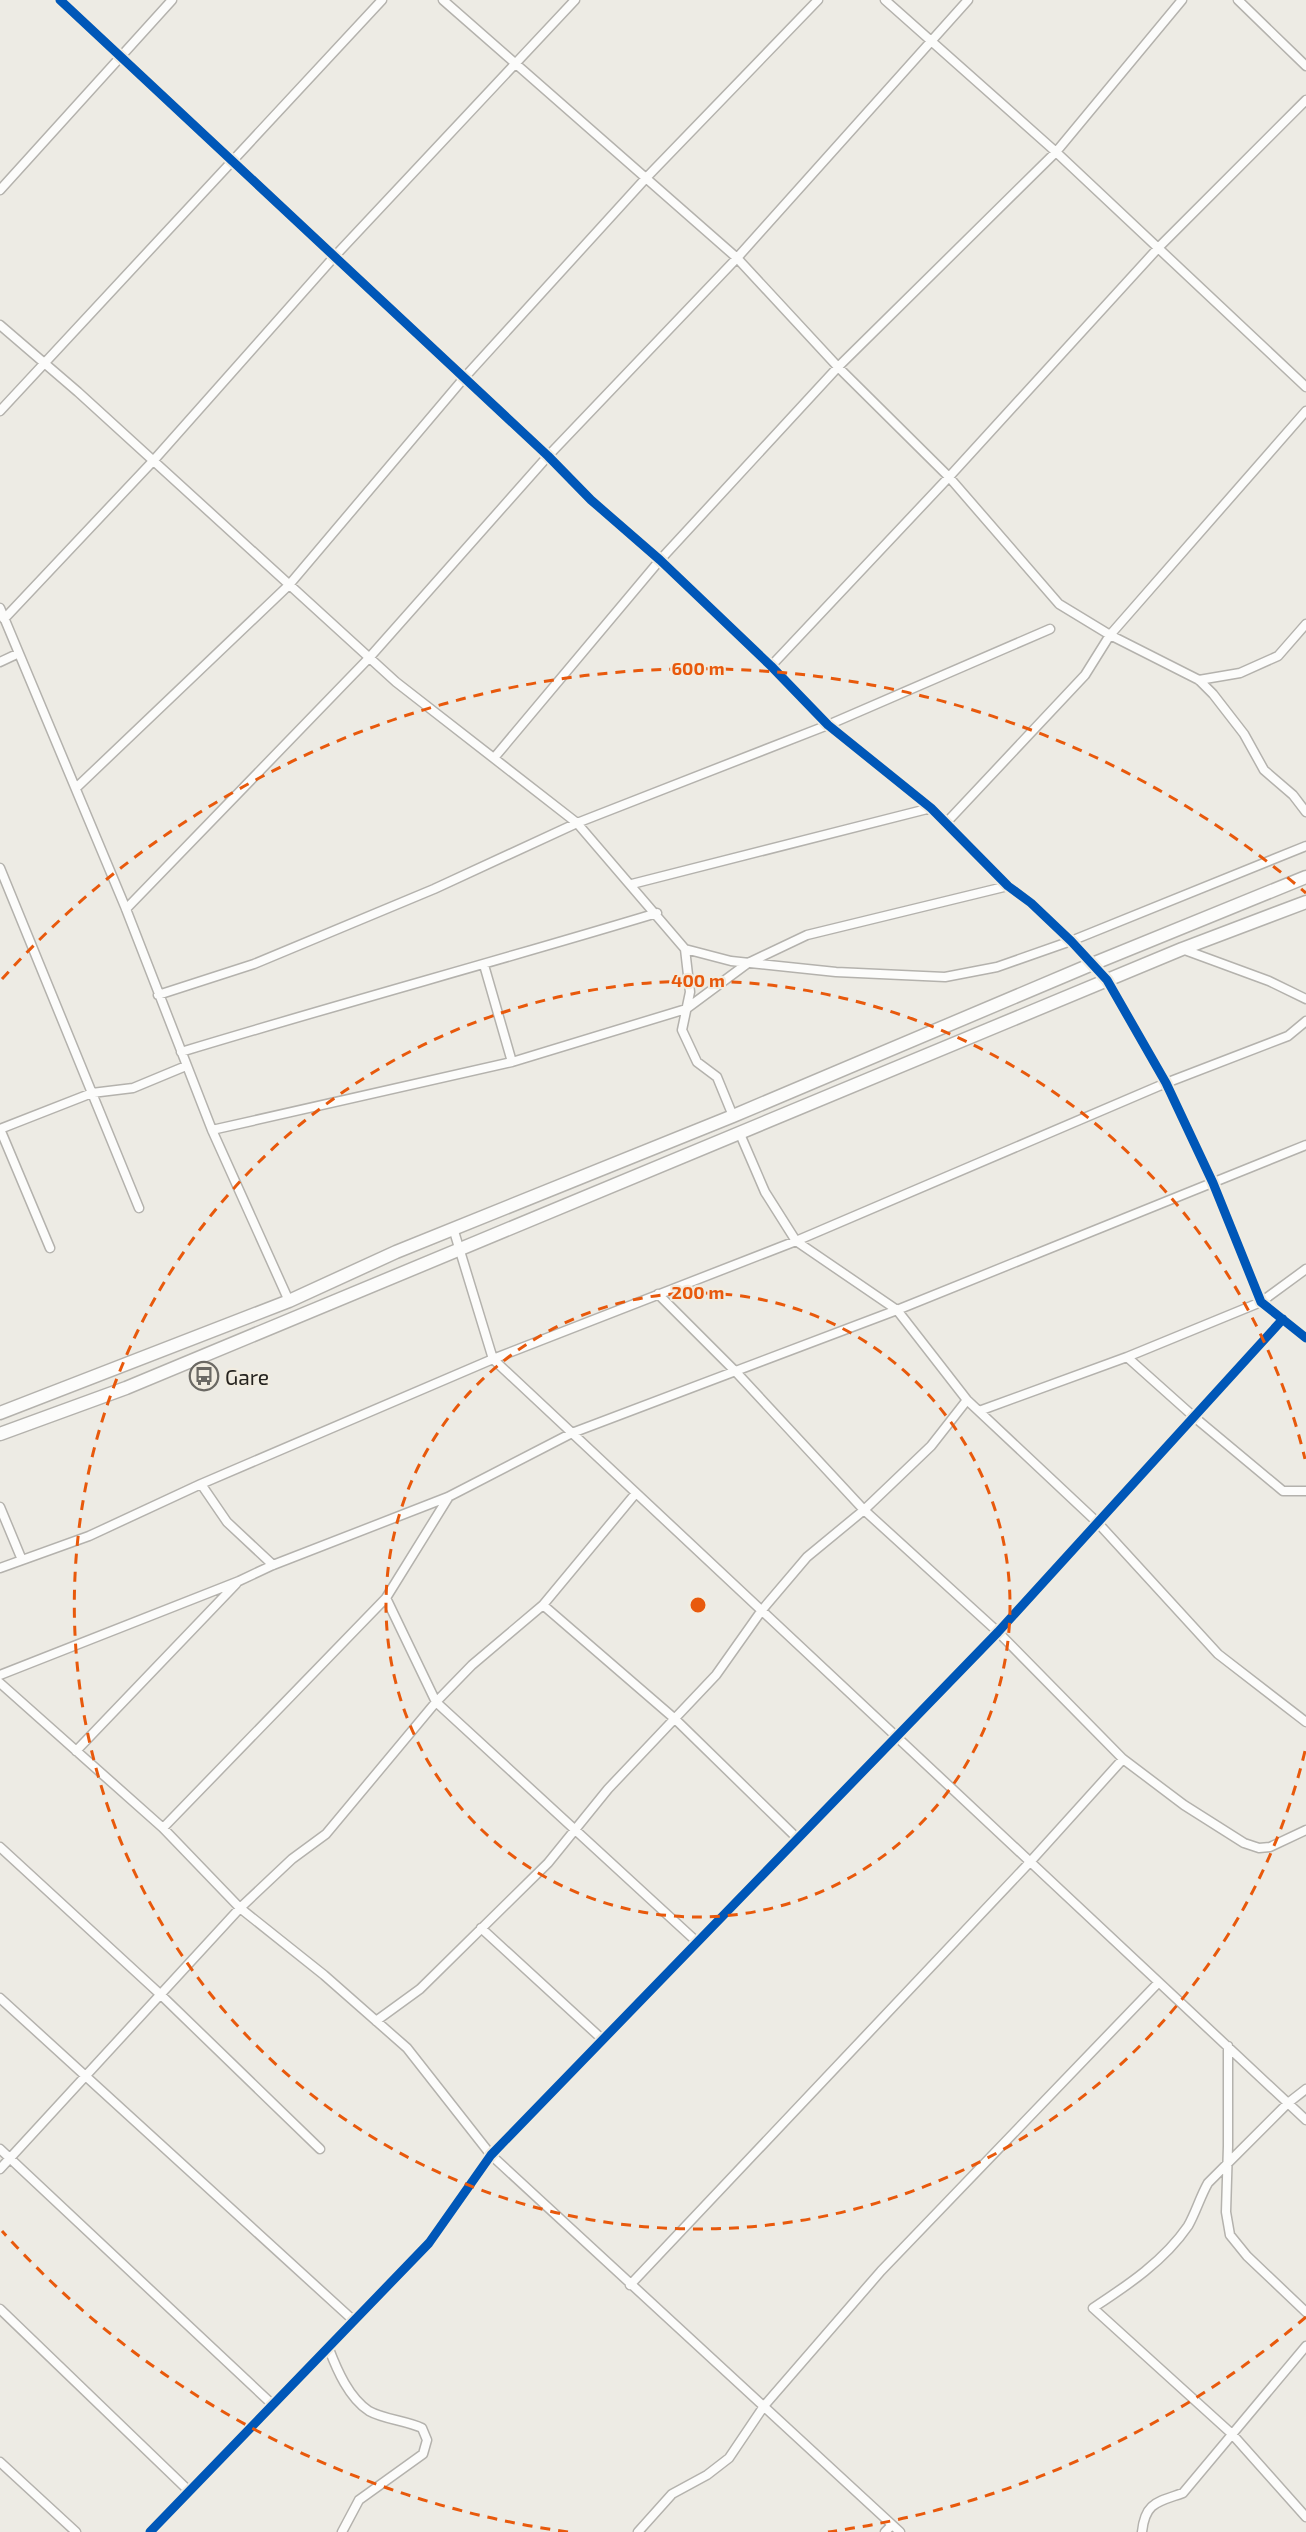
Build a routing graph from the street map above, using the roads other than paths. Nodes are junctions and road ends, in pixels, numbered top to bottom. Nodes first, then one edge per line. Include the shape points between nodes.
1 (60, 0) edge
2 (172, 0) edge
3 (382, 0) edge
4 (443, 0) edge
5 (575, 0) edge
6 (818, 0) edge
7 (885, 0) edge
8 (968, 0) edge
9 (1182, 0) edge
10 (1238, 0) edge
11 (930, 40) junction
12 (122, 56) junction
13 (515, 64) junction
14 (1306, 66) edge
15 (1306, 100) edge
16 (1056, 152) junction
17 (231, 162) junction
18 (646, 178) junction
19 (0, 190) edge
20 (1159, 247) junction
21 (334, 257) junction
22 (737, 258) junction
23 (0, 325) edge
24 (45, 364) junction
25 (838, 368) junction
26 (464, 378) junction
27 (1306, 387) edge
28 (0, 411) edge
29 (1306, 411) edge
30 (548, 456) junction
31 (154, 460) junction
32 (949, 477) junction
33 (660, 560) junction
34 (289, 585) junction
35 (0, 608) edge
36 (4, 619) junction
37 (1306, 624) edge
38 (1050, 629) dead end
39 (1110, 635) junction
40 (17, 654) junction
41 (369, 658) junction
42 (0, 662) edge
43 (771, 666) junction
44 (1199, 680) junction
45 (828, 725) junction
46 (494, 758) junction
47 (76, 788) junction
48 (931, 808) junction
49 (1306, 812) edge
50 (578, 823) junction
51 (946, 823) junction
52 (1306, 846) edge
53 (0, 868) edge
54 (1306, 877) edge
55 (632, 884) junction
56 (1008, 886) junction
57 (1306, 902) edge
58 (126, 909) junction
59 (657, 913) junction
60 (1071, 941) junction
61 (685, 949) junction
62 (1182, 949) junction
63 (748, 963) junction
64 (1090, 964) junction
65 (484, 965) junction
66 (1107, 980) junction
67 (158, 995) junction
68 (1306, 999) edge
69 (686, 1009) junction
70 (1306, 1021) edge
71 (181, 1052) junction
72 (512, 1062) junction
73 (186, 1066) junction
74 (1166, 1083) junction
75 (92, 1093) junction
76 (733, 1116) junction
77 (0, 1129) edge
78 (212, 1130) junction
79 (741, 1134) junction
80 (1306, 1145) edge
81 (1213, 1183) junction
82 (139, 1208) dead end
83 (453, 1228) junction
84 (796, 1241) junction
85 (50, 1248) dead end
86 (460, 1248) junction
87 (1306, 1269) edge
88 (658, 1294) junction
89 (289, 1301) junction
90 (1261, 1302) junction
91 (897, 1310) junction
92 (297, 1318) junction
93 (1283, 1319) junction
94 (1306, 1338) edge
95 (1127, 1357) junction
96 (493, 1359) junction
97 (736, 1372) junction
98 (967, 1400) junction
99 (979, 1411) junction
100 (0, 1413) edge
101 (1193, 1416) junction
102 (572, 1433) junction
103 (0, 1434) edge
104 (201, 1484) junction
105 (1306, 1491) edge
106 (636, 1492) junction
107 (448, 1497) junction
108 (0, 1507) edge
109 (864, 1510) junction
110 (1098, 1523) junction
111 (22, 1560) junction
112 (273, 1565) junction
113 (0, 1568) edge
114 (238, 1581) junction
115 (386, 1598) junction
116 (543, 1605) junction
117 (762, 1610) junction
118 (998, 1632) junction
119 (0, 1675) edge
120 (0, 1683) edge
121 (436, 1702) junction
122 (675, 1719) junction
123 (1306, 1722) edge
124 (897, 1736) junction
125 (76, 1751) junction
126 (1124, 1759) junction
127 (163, 1828) junction
128 (575, 1829) junction
129 (1306, 1830) edge
130 (798, 1839) junction
131 (0, 1847) edge
132 (1030, 1862) junction
133 (240, 1908) junction
134 (482, 1928) junction
135 (696, 1941) junction
136 (1158, 1983) junction
137 (161, 1995) junction
138 (0, 1998) edge
139 (376, 2021) junction
140 (602, 2039) junction
141 (1227, 2046) junction
142 (87, 2077) junction
143 (1306, 2089) edge
144 (1288, 2103) junction
145 (1306, 2120) edge
146 (0, 2149) edge
147 (320, 2149) dead end
148 (491, 2155) junction
149 (10, 2159) junction
150 (1227, 2165) junction
151 (0, 2169) edge
152 (630, 2285) junction
153 (0, 2309) edge
154 (1306, 2312) edge
155 (353, 2320) junction
156 (1306, 2346) edge
157 (329, 2349) junction
158 (273, 2405) junction
159 (764, 2406) junction
160 (1232, 2434) junction
161 (0, 2462) edge
162 (189, 2491) junction
163 (1306, 2517) edge
164 (892, 2525) junction
165 (76, 2532) edge
166 (150, 2532) edge
167 (342, 2532) edge
168 (638, 2532) edge
169 (885, 2532) edge
170 (900, 2532) edge
171 (1142, 2532) edge

1 - 12 street
2 - 12 street
3 - 17 street
4 - 13 street
5 - 13 street
6 - 18 street
7 - 11 street
8 - 11 street
9 - 16 street
10 - 14 street
11 - 16 street
11 - 22 street
12 - 17 street
12 - 19 street
13 - 18 street
13 - 21 street
15 - 20 street
16 - 20 street
16 - 25 street
17 - 21 street
17 - 24 street
18 - 22 street
18 - 26 street
20 - 27 street
20 - 32 street
21 - 26 street
21 - 31 street
22 - 25 street
22 - 30 street
23 - 24 street
24 - 28 street
24 - 31 street
25 - 32 street
25 - 33 street
26 - 30 street
26 - 34 street
29 - 39 street
30 - 33 street
30 - 41 street
31 - 34 street
31 - 36 street
32 - 39 street via 1059,604
32 - 43 street
33 - 43 street
33 - 46 street
34 - 41 street
34 - 47 street
35 - 36 street
36 - 40 street
37 - 44 street via 1278,656 1240,673
38 - 45 street
39 - 44 street
39 - 51 street via 1085,675
40 - 42 street
40 - 47 street
41 - 46 street
41 - 58 street
43 - 45 street
44 - 49 street via 1244,734 1264,770
45 - 48 street
45 - 50 street
46 - 50 street
47 - 58 street
48 - 51 street
48 - 55 street
50 - 55 street
50 - 67 street via 434,889 254,964
51 - 56 street
52 - 60 street
53 - 75 street
54 - 64 main road
55 - 59 street
56 - 60 street
56 - 63 street via 807,935
57 - 62 main road
58 - 67 street
59 - 61 street
59 - 65 street
60 - 63 street via 997,967 945,977
60 - 64 street
61 - 63 street
61 - 69 street via 690,992
62 - 66 main road
62 - 68 street
63 - 69 street
64 - 66 street
64 - 76 main road
65 - 71 street
65 - 72 street
66 - 74 street
66 - 79 main road
67 - 71 street
69 - 72 street
69 - 76 street via 682,1030 698,1062 717,1077
70 - 74 street via 1288,1036
71 - 73 street
72 - 78 street
73 - 75 street via 133,1089
73 - 78 street
74 - 81 street
74 - 84 street
75 - 77 street
75 - 82 street
76 - 83 main road
77 - 85 street
78 - 89 street
79 - 84 street via 765,1192
79 - 86 main road
80 - 81 street
81 - 90 street
81 - 91 street
83 - 86 street
83 - 89 main road
84 - 88 street
84 - 91 street
86 - 92 main road
86 - 96 street
87 - 90 street
88 - 96 street
88 - 97 street
89 - 92 main road
89 - 100 main road
90 - 93 street
90 - 95 street
91 - 97 street
91 - 98 street
92 - 103 main road
93 - 94 street
93 - 101 street
95 - 99 street
95 - 101 street
96 - 102 street
96 - 104 street
97 - 102 street
97 - 109 street
98 - 99 street
98 - 109 street via 931,1446
99 - 110 street
101 - 105 street via 1283,1491
101 - 110 street
102 - 106 street
102 - 107 street
104 - 111 street via 89,1536
104 - 112 street via 226,1522
106 - 116 street
106 - 117 street
107 - 112 street
107 - 115 street
108 - 111 street
109 - 117 street via 807,1557
109 - 118 street
110 - 118 street
110 - 123 street via 1218,1654
111 - 113 street
112 - 114 street
114 - 119 street
114 - 125 street
115 - 121 street
115 - 127 street
116 - 121 street via 472,1665
116 - 122 street
117 - 122 street via 716,1675
117 - 124 street
118 - 124 street
118 - 126 street
120 - 125 street
121 - 128 street
121 - 133 street via 326,1834 292,1859
122 - 128 street
122 - 130 street
124 - 130 street
124 - 132 street
125 - 127 street
126 - 129 street via 1184,1805 1244,1843 1270,1847
126 - 132 street
127 - 133 street
128 - 134 street via 548,1863
128 - 135 street
130 - 135 street
131 - 137 street
132 - 136 street
132 - 152 street
133 - 137 street
133 - 139 street
134 - 139 street via 420,1989
134 - 140 street
135 - 140 street
136 - 141 street
136 - 159 street via 881,2271
137 - 142 street
137 - 147 street
138 - 142 street
139 - 148 street via 407,2048
140 - 148 street
141 - 144 street
141 - 150 street
142 - 149 street
142 - 155 street
143 - 144 street
144 - 145 street
144 - 150 street
146 - 149 street
148 - 152 street
148 - 155 street via 429,2243
149 - 151 street
149 - 158 street
150 - 154 street via 1226,2212 1230,2235
150 - 160 street via 1208,2184 1187,2227 1160,2259 1093,2308
152 - 159 street
153 - 162 street
155 - 157 street
156 - 160 street
157 - 158 street
157 - 167 street via 354,2397 370,2411 423,2428 427,2440 423,2454 359,2500
158 - 162 street
159 - 164 street
159 - 168 street via 729,2458 672,2494
160 - 163 street
160 - 171 street via 1183,2493 1153,2504 1146,2513
161 - 165 street
162 - 166 street
164 - 169 street
164 - 170 street

